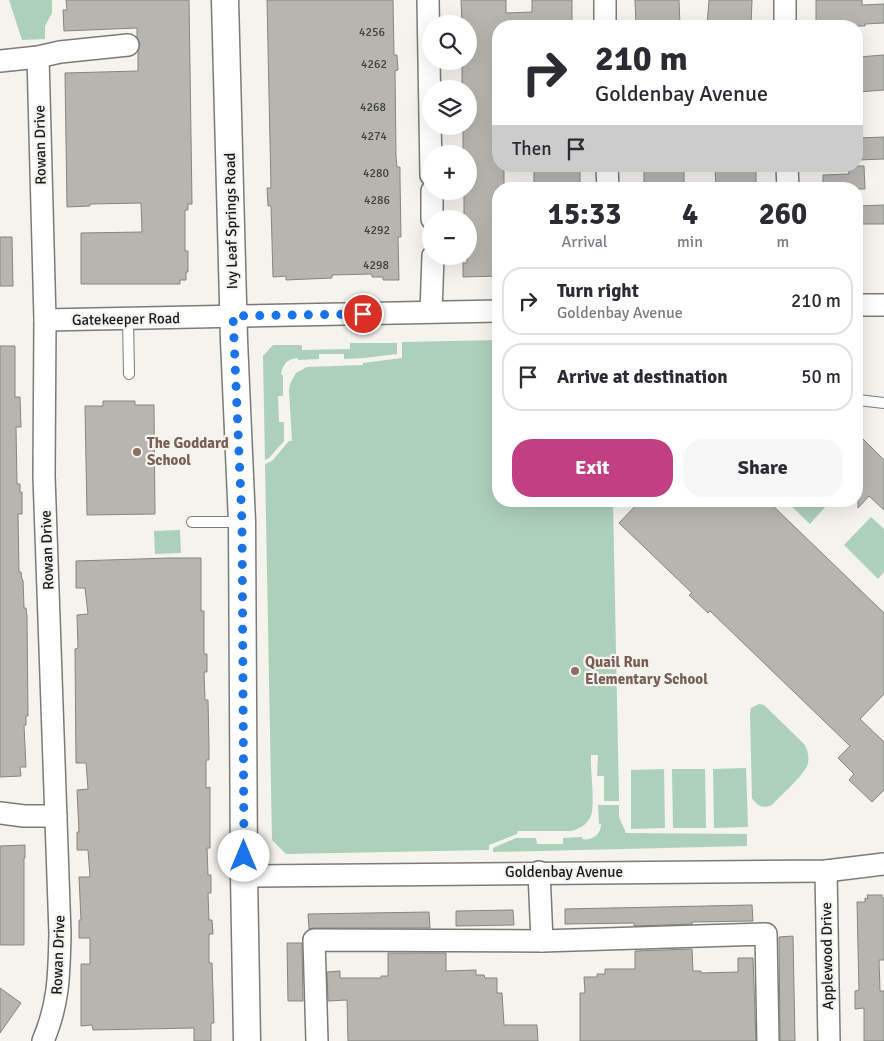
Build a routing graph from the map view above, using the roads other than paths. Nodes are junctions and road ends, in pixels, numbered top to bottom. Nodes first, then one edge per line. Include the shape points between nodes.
1 (225, 0) edge
2 (428, 0) edge
3 (605, 0) edge
4 (785, 0) edge
5 (605, 20) edge
6 (785, 20) edge
7 (128, 45) dead end
8 (38, 57) junction
9 (0, 61) edge
10 (430, 145) edge
11 (433, 265) edge
12 (863, 305) edge
13 (884, 305) edge
14 (492, 311) edge
15 (431, 312) junction
16 (233, 316) junction
17 (128, 318) junction
18 (45, 320) junction
19 (129, 374) dead end
20 (863, 401) edge
21 (884, 403) edge
22 (192, 522) dead end
23 (242, 522) junction
24 (0, 813) edge
25 (56, 816) junction
26 (884, 864) edge
27 (826, 871) junction
28 (539, 872) junction
29 (244, 876) junction
30 (542, 941) junction
31 (43, 1041) edge
32 (247, 1041) edge
33 (317, 1041) edge
34 (768, 1041) edge
35 (829, 1041) edge

1 - 16 street, Ivy Leaf Springs Road
2 - 10 street
3 - 5 street
4 - 6 street
7 - 8 street
8 - 9 street
8 - 18 street, Rowan Drive
11 - 15 street
12 - 13 street
14 - 15 street
15 - 16 street
16 - 17 street, Gatekeeper Road
16 - 23 street, Ivy Leaf Springs Road
17 - 18 street, Gatekeeper Road
17 - 19 lane
18 - 25 street, Rowan Drive via 44,476
20 - 21 lane
22 - 23 lane
23 - 29 street, Ivy Leaf Springs Road
24 - 25 street
25 - 31 street, Rowan Drive via 60,934 58,991
26 - 27 street, Goldenbay Avenue
27 - 28 street, Goldenbay Avenue
27 - 35 street, Applewood Drive
28 - 29 street, Goldenbay Avenue
28 - 30 street
29 - 32 street, Ivy Leaf Springs Road
30 - 33 street via 314,940
30 - 34 street via 766,934

